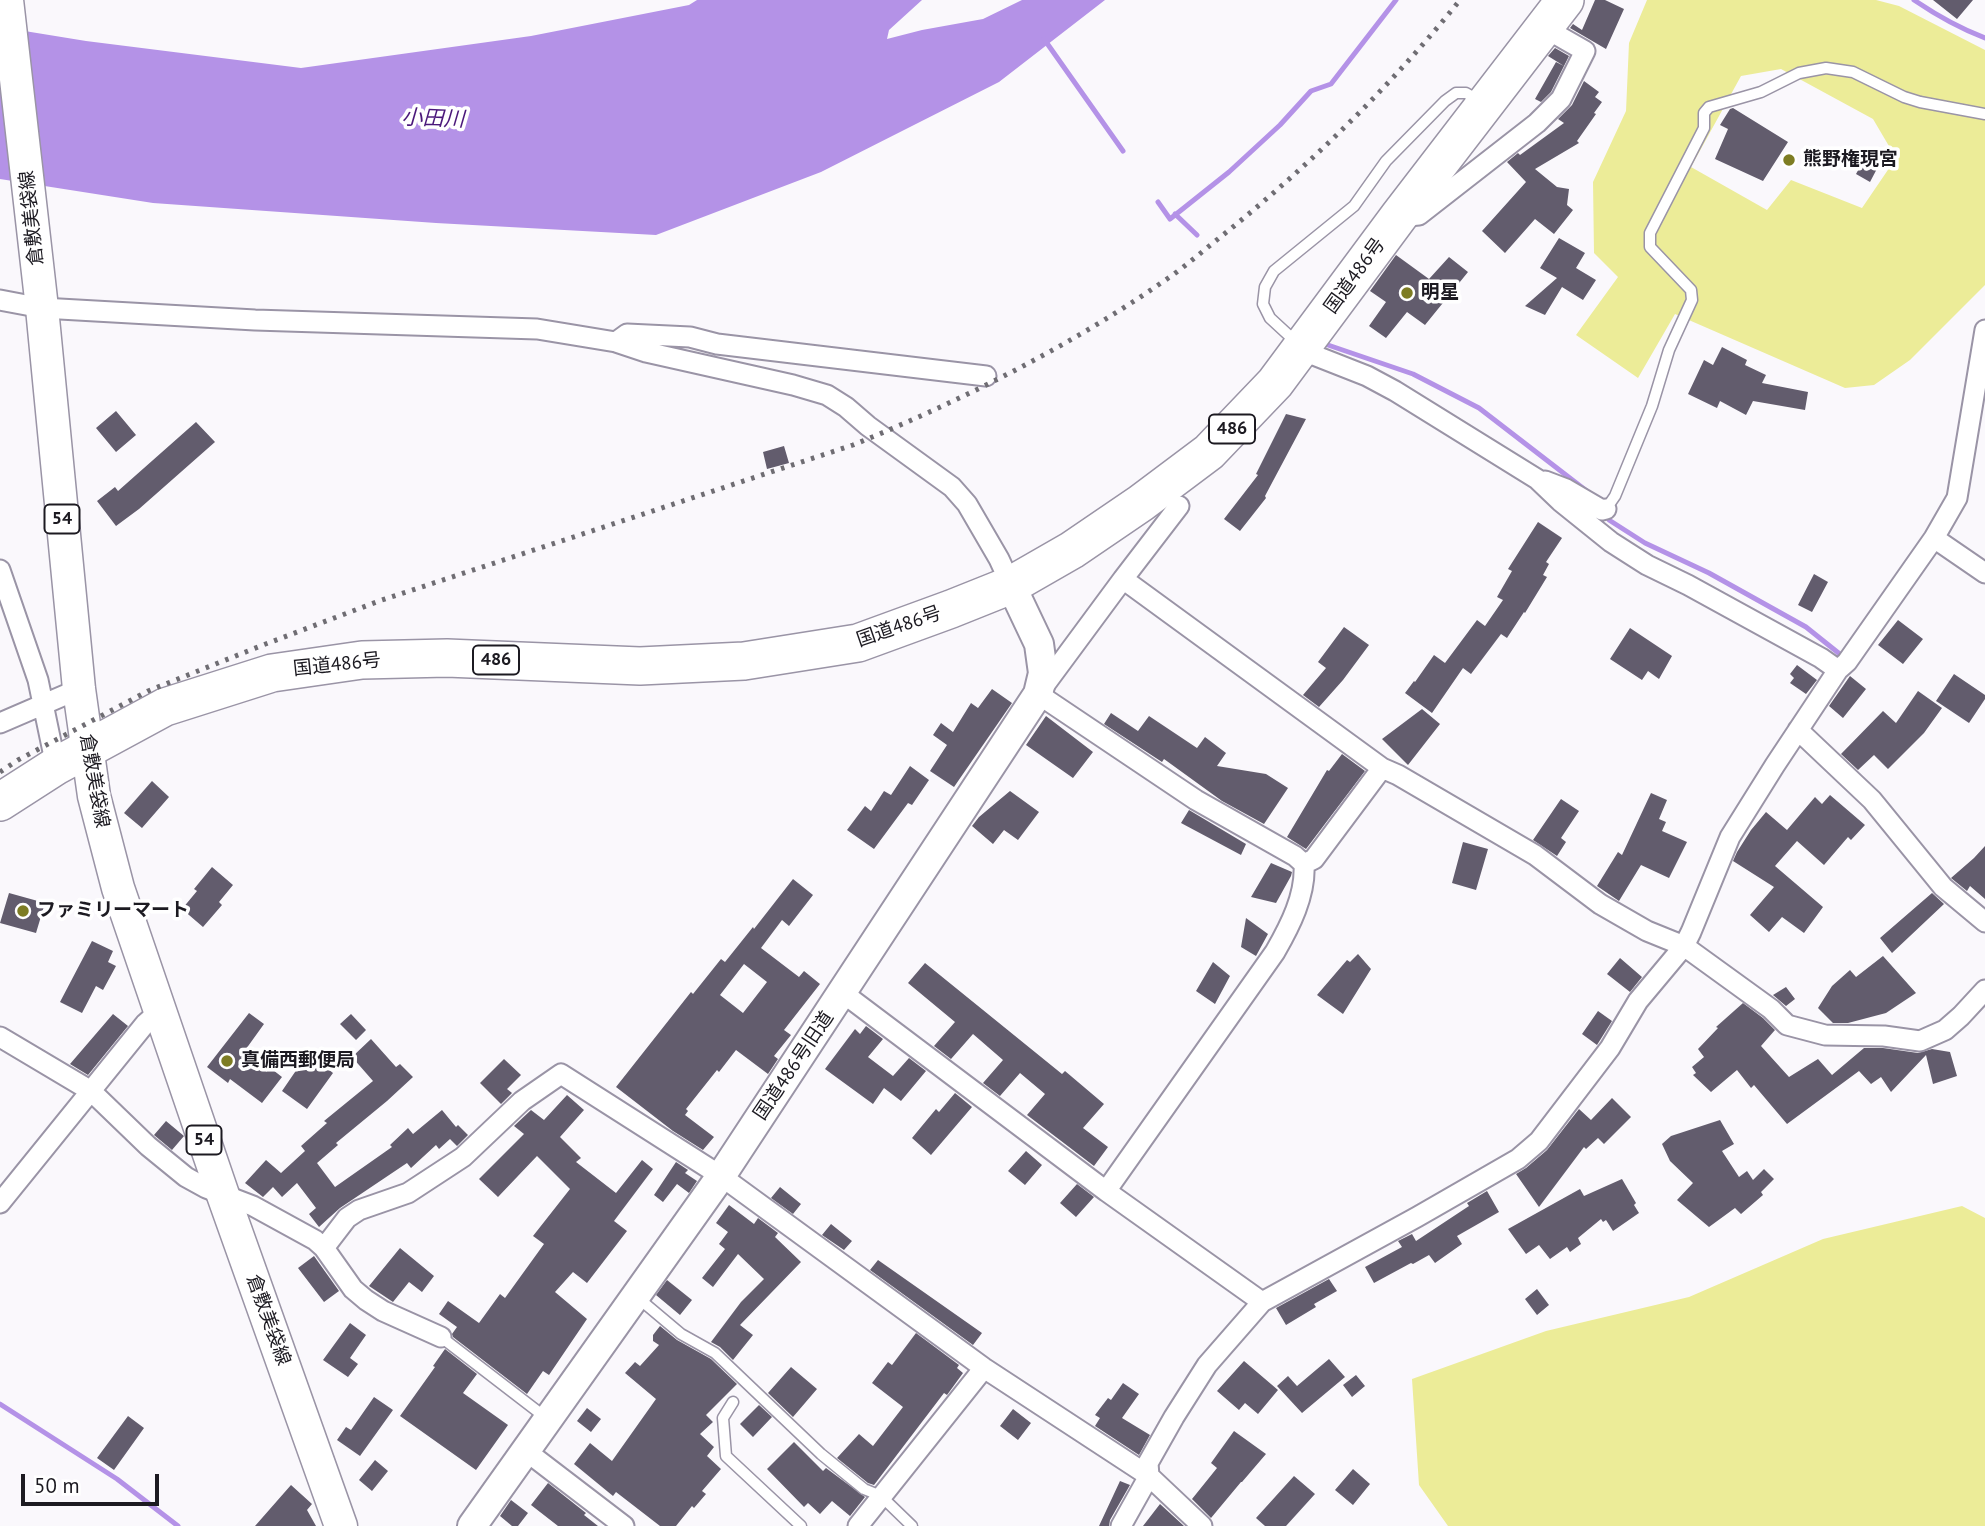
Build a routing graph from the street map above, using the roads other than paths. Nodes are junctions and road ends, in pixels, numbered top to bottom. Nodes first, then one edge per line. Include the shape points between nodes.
1 (7, 0) edge
2 (1554, 13) edge
3 (1484, 104) junction
4 (1985, 114) edge
5 (1399, 216) junction
6 (41, 299) junction
7 (0, 300) edge
8 (716, 330) dead end
9 (1985, 330) edge
10 (690, 337) junction
11 (616, 342) junction
12 (1302, 347) junction
13 (986, 376) dead end
14 (1537, 479) junction
15 (1180, 506) dead end
16 (1604, 510) joint
17 (1941, 543) junction
18 (0, 570) edge
19 (1985, 573) edge
20 (1123, 579) junction
21 (1011, 585) junction
22 (1845, 663) junction
23 (79, 689) junction
24 (1038, 694) junction
25 (43, 704) junction
26 (0, 723) edge
27 (1798, 730) junction
28 (88, 748) junction
29 (56, 766) junction
30 (1382, 768) junction
31 (0, 802) edge
32 (1304, 864) junction
33 (1985, 922) edge
34 (1684, 946) junction
35 (1985, 990) edge
36 (843, 993) junction
37 (162, 1014) junction
38 (0, 1037) edge
39 (91, 1091) junction
40 (721, 1176) junction
41 (1106, 1191) junction
42 (223, 1195) junction
43 (0, 1203) edge
44 (324, 1248) junction
45 (637, 1296) junction
46 (1262, 1302) junction
47 (440, 1337) joint
48 (984, 1368) junction
49 (733, 1402) dead end
50 (548, 1419) junction
51 (526, 1451) junction
52 (1149, 1476) junction
53 (881, 1496) junction
54 (341, 1526) edge
55 (472, 1526) edge
56 (624, 1526) edge
57 (801, 1526) edge
58 (858, 1526) edge
59 (912, 1526) edge
60 (1121, 1526) edge
61 (1202, 1526) edge

1 - 6 main road, 倉敷美袋線 / 54
2 - 3 highway, 国道486号 / 486
2 - 5 street via 1585,51 1561,99 1419,215
3 - 5 highway, 国道486号 / 486
3 - 12 lane via 1466,93 1456,93 1386,161 1354,206 1275,271 1265,287 1263,304 1270,318
4 - 16 lane via 1920,102 1853,72 1826,68 1799,73 1761,92 1709,107 1704,128 1650,233 1650,247 1691,290 1692,300 1615,496
5 - 12 highway, 国道486号 / 486
6 - 7 street
6 - 11 street via 255,320 537,329
6 - 23 main road, 倉敷美袋線 / 54
8 - 10 street via 698,331
9 - 17 street via 1957,498
10 - 11 street via 627,334
10 - 13 street
11 - 21 street via 827,395 952,487 967,504
12 - 14 street via 1395,391
12 - 21 highway, 国道486号 / 486 via 1275,383 1209,452 1072,550
14 - 16 street
14 - 22 street via 1611,542 1647,565 1821,658
15 - 20 street
17 - 19 street
17 - 22 street
18 - 25 street
20 - 24 street
20 - 30 street
21 - 24 street, 国道486号旧道 via 1039,644 1043,673
21 - 28 highway, 国道486号 / 486 via 858,643 744,661 640,666 435,658 362,660 272,673 165,707
22 - 27 street
23 - 25 street
23 - 28 main road, 倉敷美袋線 / 54
24 - 32 street via 1196,800
24 - 36 street, 国道486号旧道
25 - 26 street
25 - 29 street
27 - 33 street via 1872,800 1943,887
27 - 34 street via 1730,837
28 - 29 highway, 国道486号 / 486
28 - 37 main road, 倉敷美袋線 / 54 via 94,796 118,888
29 - 31 highway, 国道486号 / 486
30 - 32 street via 1314,859
30 - 34 street via 1535,855 1600,904
32 - 41 street via 1302,892 1275,952
34 - 35 street via 1772,1009 1787,1025 1825,1035 1920,1041 1945,1030
34 - 46 street via 1638,1001 1610,1048 1539,1141 1518,1159
36 - 40 street, 国道486号旧道
36 - 41 street
37 - 39 street via 145,1024
37 - 42 main road, 倉敷美袋線 / 54
38 - 39 street
39 - 42 street via 174,1168
39 - 43 street
40 - 44 street via 561,1074 522,1101 463,1157 408,1194 347,1218
40 - 45 street, 国道486号旧道
40 - 48 street
41 - 46 street
42 - 44 street via 253,1206
42 - 54 main road, 倉敷美袋線 / 54
44 - 47 street via 366,1300
45 - 50 street, 国道486号旧道
45 - 53 lane via 681,1334 715,1353 821,1454 864,1489
46 - 52 street via 1207,1366 1148,1462
47 - 50 lane
48 - 52 street
48 - 53 street
49 - 57 lane via 723,1418 726,1456
50 - 51 street, 国道486号旧道
51 - 55 street, 国道486号旧道
51 - 56 street
52 - 60 street
52 - 61 street
53 - 58 street
53 - 59 lane

